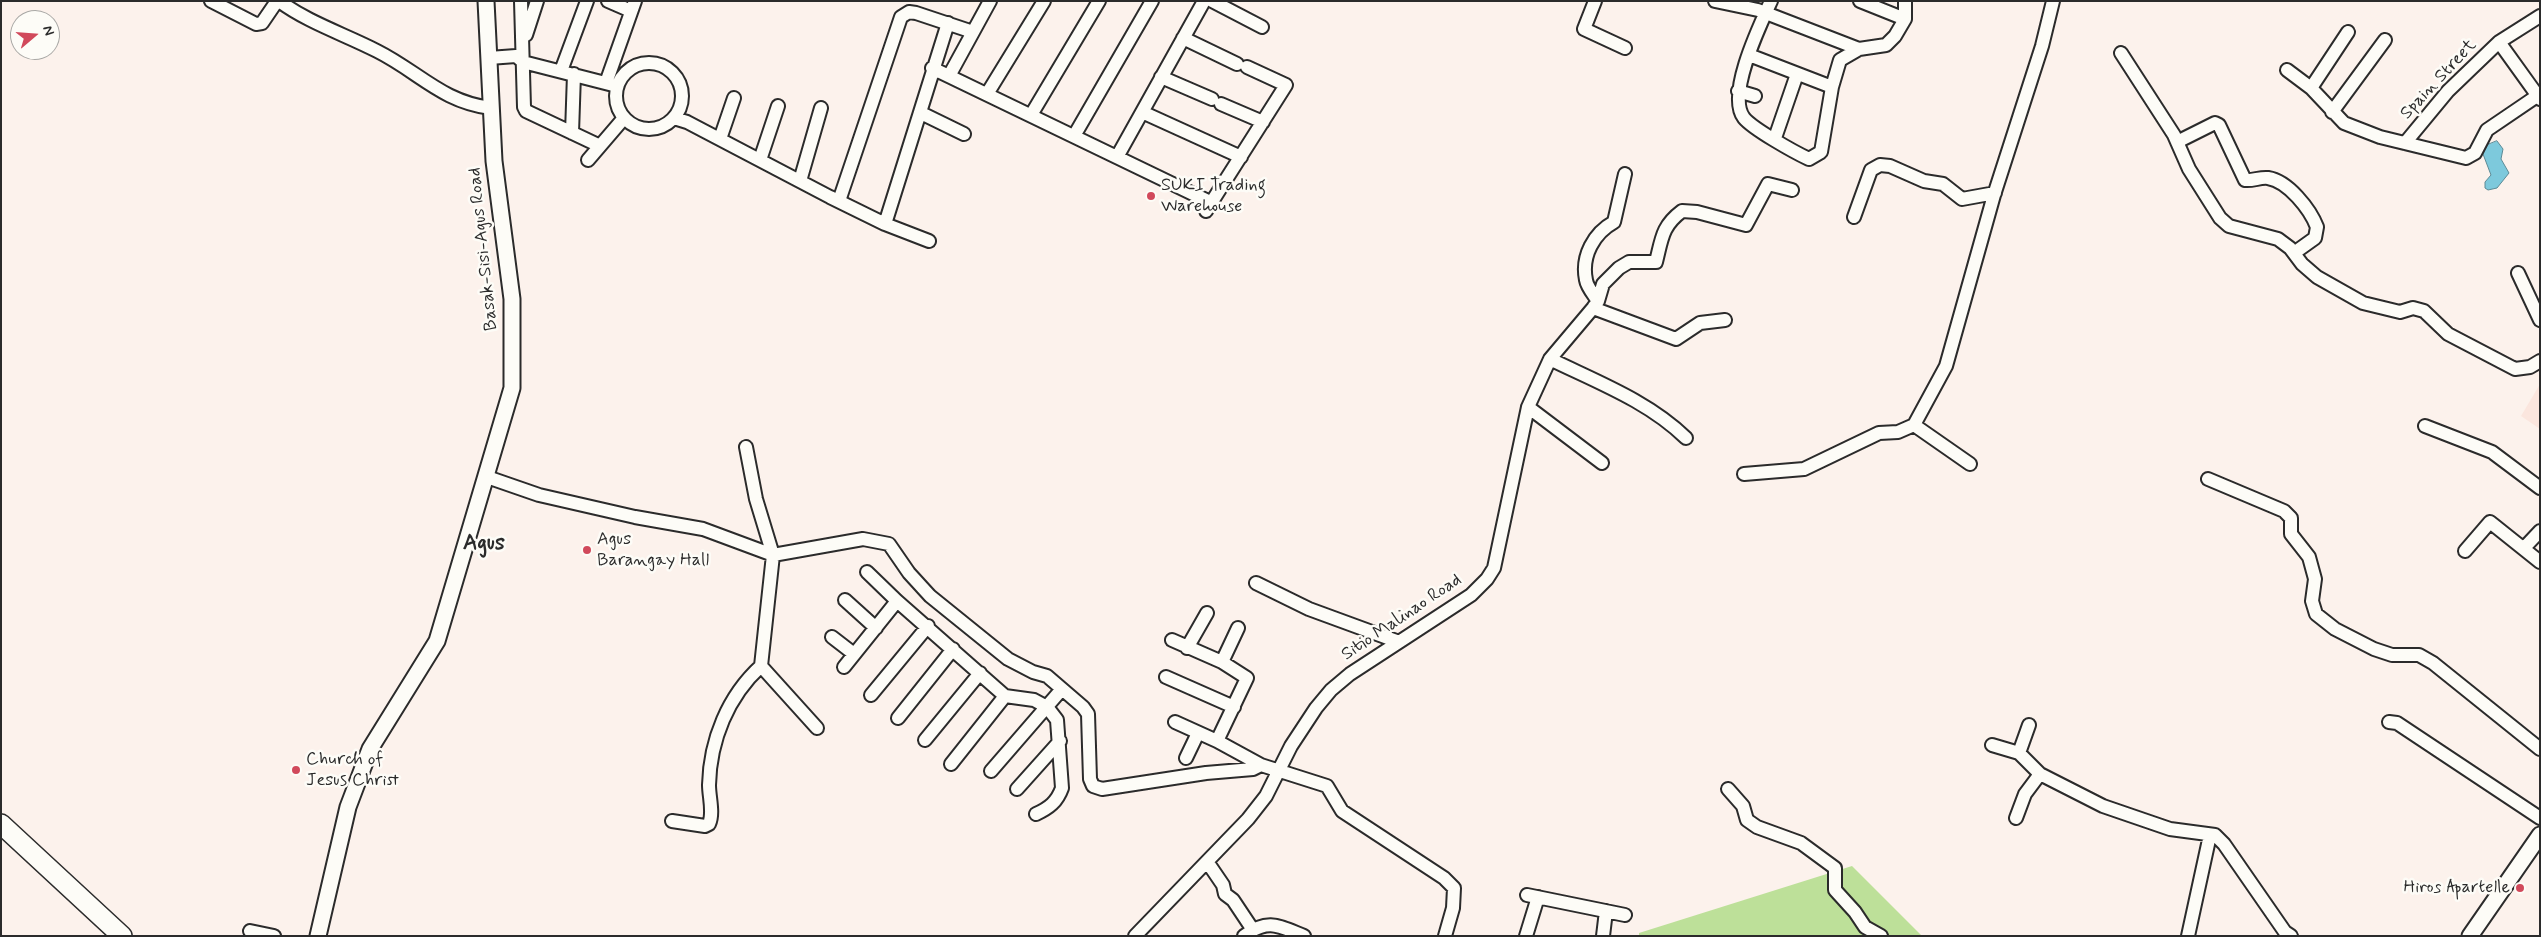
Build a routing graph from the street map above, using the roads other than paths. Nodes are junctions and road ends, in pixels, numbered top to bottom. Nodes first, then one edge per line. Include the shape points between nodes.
1 (211, 1) edge
2 (278, 1) edge
3 (486, 1) edge
4 (521, 1) edge
5 (536, 1) edge
6 (587, 1) edge
7 (608, 1) edge
8 (990, 1) edge
9 (1044, 1) edge
10 (1099, 1) edge
11 (1152, 1) edge
12 (1204, 1) edge
13 (1212, 1) edge
14 (1595, 1) edge
15 (1715, 1) edge
16 (1860, 1) edge
17 (1905, 1) edge
18 (2053, 1) edge
19 (633, 6) edge
20 (1768, 7) edge
21 (2540, 16) edge
22 (1905, 19) junction
23 (948, 23) junction
24 (1262, 27) dead end
25 (972, 32) junction
26 (2348, 32) dead end
27 (1183, 38) junction
28 (2385, 40) dead end
29 (523, 42) junction
30 (2499, 42) junction
31 (1625, 48) dead end
32 (1859, 49) junction
33 (2121, 53) dead end
34 (1749, 55) junction
35 (489, 62) junction
36 (523, 62) junction
37 (932, 68) junction
38 (2288, 70) dead end
39 (567, 72) junction
40 (1797, 74) junction
41 (949, 76) junction
42 (1161, 77) junction
43 (612, 84) junction
44 (1832, 87) junction
45 (2311, 88) junction
46 (1738, 91) junction
47 (987, 94) junction
48 (1755, 96) dead end
49 (2539, 96) edge
50 (734, 98) dead end
51 (778, 106) dead end
52 (492, 108) junction
53 (821, 108) dead end
54 (1142, 112) junction
55 (2332, 112) junction
56 (921, 113) junction
57 (1031, 116) junction
58 (624, 118) junction
59 (674, 118) junction
60 (1263, 122) junction
61 (572, 133) junction
62 (964, 134) dead end
63 (1074, 136) junction
64 (1775, 138) junction
65 (720, 139) junction
66 (2177, 142) junction
67 (2405, 143) junction
68 (600, 146) junction
69 (1117, 157) junction
70 (1241, 157) junction
71 (588, 160) dead end
72 (760, 160) junction
73 (1625, 174) dead end
74 (800, 181) junction
75 (1792, 190) dead end
76 (1995, 193) junction
77 (839, 201) junction
78 (1854, 217) dead end
79 (885, 224) junction
80 (928, 241) dead end
81 (2294, 253) junction
82 (2518, 274) dead end
83 (1595, 304) junction
84 (1725, 320) dead end
85 (2540, 320) edge
86 (1550, 359) junction
87 (2540, 361) edge
88 (1528, 407) junction
89 (1914, 425) junction
90 (2425, 426) dead end
91 (1686, 438) dead end
92 (746, 447) dead end
93 (1602, 463) dead end
94 (1970, 464) dead end
95 (1744, 474) dead end
96 (487, 477) junction
97 (2208, 479) dead end
98 (2540, 488) edge
99 (2540, 531) edge
100 (2524, 548) junction
101 (2464, 551) dead end
102 (773, 555) junction
103 (2540, 562) edge
104 (867, 572) dead end
105 (1256, 583) dead end
106 (845, 600) dead end
107 (898, 601) junction
108 (1207, 613) dead end
109 (928, 626) junction
110 (876, 628) junction
111 (1238, 628) dead end
112 (832, 637) dead end
113 (1172, 640) dead end
114 (1399, 642) junction
115 (1187, 648) junction
116 (953, 649) junction
117 (854, 654) junction
118 (1222, 662) junction
119 (761, 666) junction
120 (844, 667) dead end
121 (980, 673) junction
122 (1166, 676) dead end
123 (1062, 689) junction
124 (871, 696) dead end
125 (1006, 696) junction
126 (1047, 707) junction
127 (1234, 707) junction
128 (898, 718) dead end
129 (1175, 722) dead end
130 (2389, 722) dead end
131 (2029, 725) dead end
132 (818, 728) dead end
133 (1198, 733) junction
134 (925, 740) dead end
135 (1060, 741) junction
136 (1217, 741) junction
137 (1992, 745) dead end
138 (2540, 750) edge
139 (2019, 753) junction
140 (1186, 758) dead end
141 (951, 764) dead end
142 (1261, 765) junction
143 (991, 770) dead end
144 (1278, 771) junction
145 (2040, 774) junction
146 (1017, 789) dead end
147 (1728, 789) dead end
148 (1036, 814) dead end
149 (2016, 818) dead end
150 (2540, 818) edge
151 (672, 821) dead end
152 (1, 824) edge
153 (2210, 835) junction
154 (2540, 836) edge
155 (1208, 863) junction
156 (1606, 911) junction
157 (1625, 915) dead end
158 (250, 932) dead end
159 (1248, 933) edge
160 (122, 936) edge
161 (274, 936) edge
162 (318, 936) edge
163 (1134, 936) edge
164 (1304, 936) edge
165 (1446, 936) edge
166 (1527, 936) edge
167 (1603, 936) edge
168 (1881, 936) edge
169 (2188, 936) edge
170 (2291, 936) edge
171 (2470, 936) edge

1 - 2 street via 256,24 262,23
2 - 52 street via 298,15 378,51 451,98 473,106
3 - 35 street, Basak-Sisi-Agus Road
4 - 29 street
5 - 29 street
6 - 39 street
7 - 19 street
8 - 25 street
9 - 47 street
10 - 57 street
11 - 63 street
12 - 27 street
13 - 24 street
14 - 31 street via 1584,29
15 - 20 street
16 - 22 street
17 - 22 street
18 - 76 street
19 - 43 street
20 - 32 street
20 - 34 street
21 - 30 street, Spain Street
22 - 32 street via 1886,45
23 - 25 street
23 - 37 street
23 - 77 street via 909,12 901,17
25 - 41 street
26 - 45 street
27 - 42 street
27 - 60 street via 1286,85
28 - 55 street
29 - 36 street
30 - 49 street
30 - 67 street, Spain Street via 2448,91
32 - 44 street via 1840,60
33 - 66 street
34 - 40 street
34 - 46 street
35 - 36 street via 516,56
35 - 52 street, Basak-Sisi-Agus Road
36 - 39 street
36 - 61 street via 526,111
37 - 41 street
37 - 56 street
38 - 45 street
39 - 43 street
39 - 61 street
40 - 44 street
40 - 64 street
41 - 47 street
42 - 54 street
42 - 60 street
43 - 58 street
43 - 59 street via 632,68 646,63 662,65 674,74 681,88 681,104
44 - 64 street via 1820,152 1816,156 1808,159
45 - 55 street
46 - 48 street
46 - 64 street via 1739,109 1744,117
47 - 57 street
49 - 67 street via 2487,130 2475,153 2466,158
50 - 65 street
51 - 72 street
52 - 96 street, Basak-Sisi-Agus Road via 494,161 512,299 512,388
53 - 74 street
54 - 69 street
54 - 70 street
55 - 67 street via 2344,123 2380,138
56 - 62 street
56 - 79 street
57 - 63 street
58 - 59 street via 633,125 649,129 660,127
58 - 68 street
59 - 65 street
60 - 70 street
61 - 68 street
63 - 69 street
65 - 72 street
66 - 81 street via 2220,218 2229,226 2278,239
66 - 81 street via 2215,123 2219,125 2244,180 2270,178 2292,192 2317,227 2314,238
68 - 71 street
69 - 70 street via 1209,207
72 - 74 street
73 - 83 street via 1614,222 1598,233 1587,259 1586,281
74 - 77 street
75 - 83 street, Sitio Malinao Road via 1768,184 1746,226 1682,211 1664,228 1656,262 1629,262 1619,268 1603,284
76 - 78 street via 1962,199 1943,184 1924,182 1890,166 1880,165 1871,170
76 - 89 street via 1946,366
77 - 79 street
79 - 80 street
81 - 87 street via 2317,277 2363,303 2400,312 2414,308 2424,311 2448,334 2515,369 2530,367
82 - 85 street
83 - 84 street via 1676,339 1700,323
83 - 86 street, Sitio Malinao Road
86 - 88 street, Sitio Malinao Road
86 - 91 street via 1665,418
88 - 93 street
88 - 114 street, Sitio Malinao Road via 1491,574 1471,595
89 - 94 street
89 - 95 street via 1898,432 1879,433 1804,469
90 - 98 street via 2492,452
92 - 102 street via 754,491
96 - 102 street via 540,495 703,529
96 - 162 street, Basak-Sisi-Agus Road via 437,641 370,749 348,807
97 - 138 street via 2284,511 2291,518 2291,534 2309,557 2315,579 2312,601 2316,614 2335,629 2374,649 2392,655 2419,655 2433,663
99 - 100 street
100 - 101 street via 2490,522
100 - 103 street
102 - 119 street
102 - 123 street via 862,539 889,544 930,596 1008,659 1047,676
104 - 107 street
105 - 114 street via 1310,609
106 - 110 street
107 - 109 street
107 - 110 street
108 - 115 street
109 - 116 street
109 - 124 street
110 - 117 street
111 - 118 street
112 - 117 street
113 - 115 street
114 - 144 street, Sitio Malinao Road via 1331,690 1311,716
115 - 118 street
116 - 121 street
116 - 128 street
117 - 120 street
118 - 127 street via 1247,678
119 - 132 street
119 - 151 street via 744,681 721,723 709,784 709,824
121 - 125 street
121 - 134 street
122 - 127 street
123 - 126 street
123 - 142 street via 1088,714 1090,779 1093,786 1102,789 1253,769
125 - 126 street via 1034,700
125 - 141 street
126 - 135 street via 1057,720
126 - 143 street
127 - 136 street
129 - 133 street
130 - 150 street via 2397,723
131 - 139 street
133 - 136 street
133 - 140 street
135 - 146 street
135 - 148 street via 1060,796 1049,808
136 - 142 street
137 - 139 street
139 - 145 street
142 - 144 street
144 - 155 street, Sitio Malinao Road via 1266,796
144 - 165 street via 1327,786 1342,811 1444,878 1454,888
145 - 149 street via 2025,794
145 - 153 street via 2141,821
147 - 168 street via 1742,806 1748,820 1800,843 1835,868 1835,890 1865,927
152 - 160 main road
153 - 169 street
153 - 170 street via 2218,837 2224,844
154 - 171 street
155 - 159 street
155 - 163 street, Sitio Malinao Road
156 - 157 street
156 - 166 street via 1533,896
156 - 167 street
158 - 161 street
159 - 164 street via 1263,924

